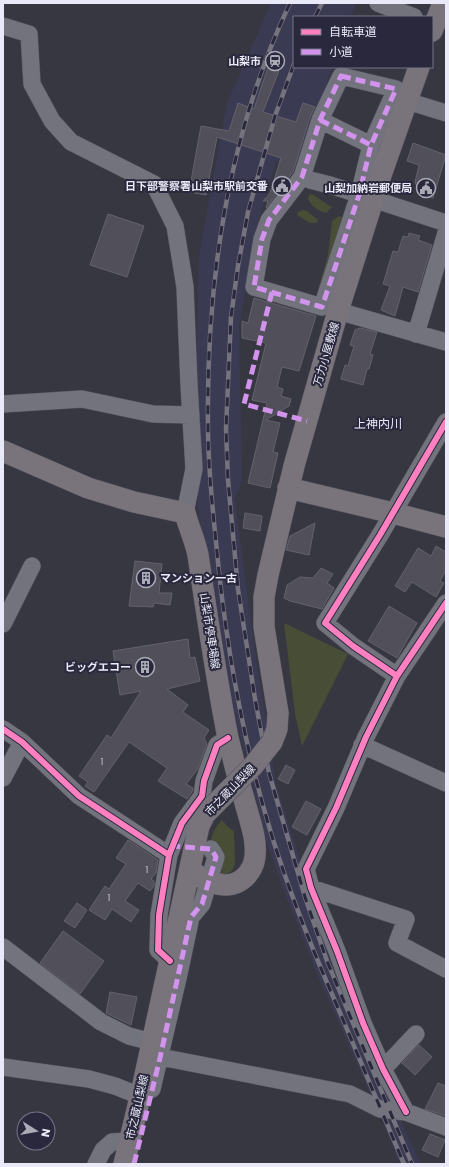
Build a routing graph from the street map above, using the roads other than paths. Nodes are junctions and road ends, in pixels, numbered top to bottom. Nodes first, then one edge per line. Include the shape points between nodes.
1 (378, 3) edge
2 (443, 3) edge
3 (411, 16) edge
4 (3, 26) edge
5 (433, 26) edge
6 (419, 68) edge
7 (407, 100) junction
8 (446, 113) edge
9 (320, 120) junction
10 (371, 145) junction
11 (310, 180) dead end
12 (366, 197) junction
13 (446, 223) edge
14 (446, 233) edge
15 (338, 311) junction
16 (416, 334) junction
17 (446, 342) edge
18 (3, 404) edge
19 (192, 415) junction
20 (444, 430) edge
21 (3, 451) edge
22 (288, 488) junction
23 (185, 513) junction
24 (393, 513) junction
25 (446, 527) edge
26 (32, 566) dead end
27 (446, 603) edge
28 (3, 624) edge
29 (397, 676) junction
30 (3, 729) edge
31 (228, 738) junction
32 (22, 742) junction
33 (362, 745) junction
34 (3, 778) edge
35 (446, 783) edge
36 (211, 849) dead end
37 (169, 855) junction
38 (190, 870) junction
39 (209, 882) junction
40 (311, 888) junction
41 (3, 947) edge
42 (170, 961) junction
43 (446, 969) edge
44 (416, 1034) dead end
45 (154, 1052) junction
46 (3, 1067) edge
47 (383, 1068) junction
48 (140, 1096) junction
49 (406, 1112) junction
50 (446, 1127) edge
51 (129, 1141) junction
52 (128, 1163) edge
53 (96, 1164) edge

1 - 3 street
2 - 5 main road
4 - 19 street via 29,34 32,84 52,120 71,142 154,184 176,226 185,287
6 - 7 main road, 万力小屋敷線
7 - 8 street
7 - 12 main road, 万力小屋敷線
9 - 10 street
9 - 10 street via 341,76 396,89
9 - 12 street via 302,177 269,220 262,239 254,287 322,307
10 - 12 street
11 - 12 street
12 - 13 street
12 - 15 main road, 万力小屋敷線
14 - 16 street
15 - 16 street
15 - 22 main road, 万力小屋敷線
16 - 17 street
18 - 19 street via 82,399 153,414
19 - 23 street via 194,468
20 - 24 street
21 - 23 main road via 88,488 134,502
22 - 24 main road
22 - 38 main road, 市之蔵山梨線, bridge via 264,597 264,626 278,713 277,729 272,742 253,766 205,814 199,826
23 - 31 main road, 山梨市停車場線 via 198,555
24 - 25 main road
24 - 29 street via 325,623
26 - 28 street
27 - 29 street
29 - 33 street
30 - 32 street
31 - 37 street via 217,745 204,781 202,796 182,823
31 - 39 main road, 山梨市停車場線 via 254,840 254,863 245,877 239,881 225,885
32 - 34 street
32 - 37 street via 80,796
33 - 35 street
33 - 40 street via 336,808 306,869
36 - 39 street via 216,857
37 - 42 street via 159,915 158,950
38 - 39 main road, 山梨市停車場線
38 - 42 main road, 市之蔵山梨線
39 - 45 street via 202,904 191,917
40 - 43 street via 406,919 397,943
40 - 47 street
41 - 45 street via 101,1022
42 - 45 main road, 市之蔵山梨線
44 - 47 street
45 - 48 main road, 市之蔵山梨線
45 - 49 street via 350,1094 380,1109
45 - 52 street
46 - 48 street via 89,1079
47 - 49 street
48 - 51 main road, 市之蔵山梨線
49 - 50 street
51 - 52 main road, 市之蔵山梨線
51 - 53 street via 112,1142 103,1150

